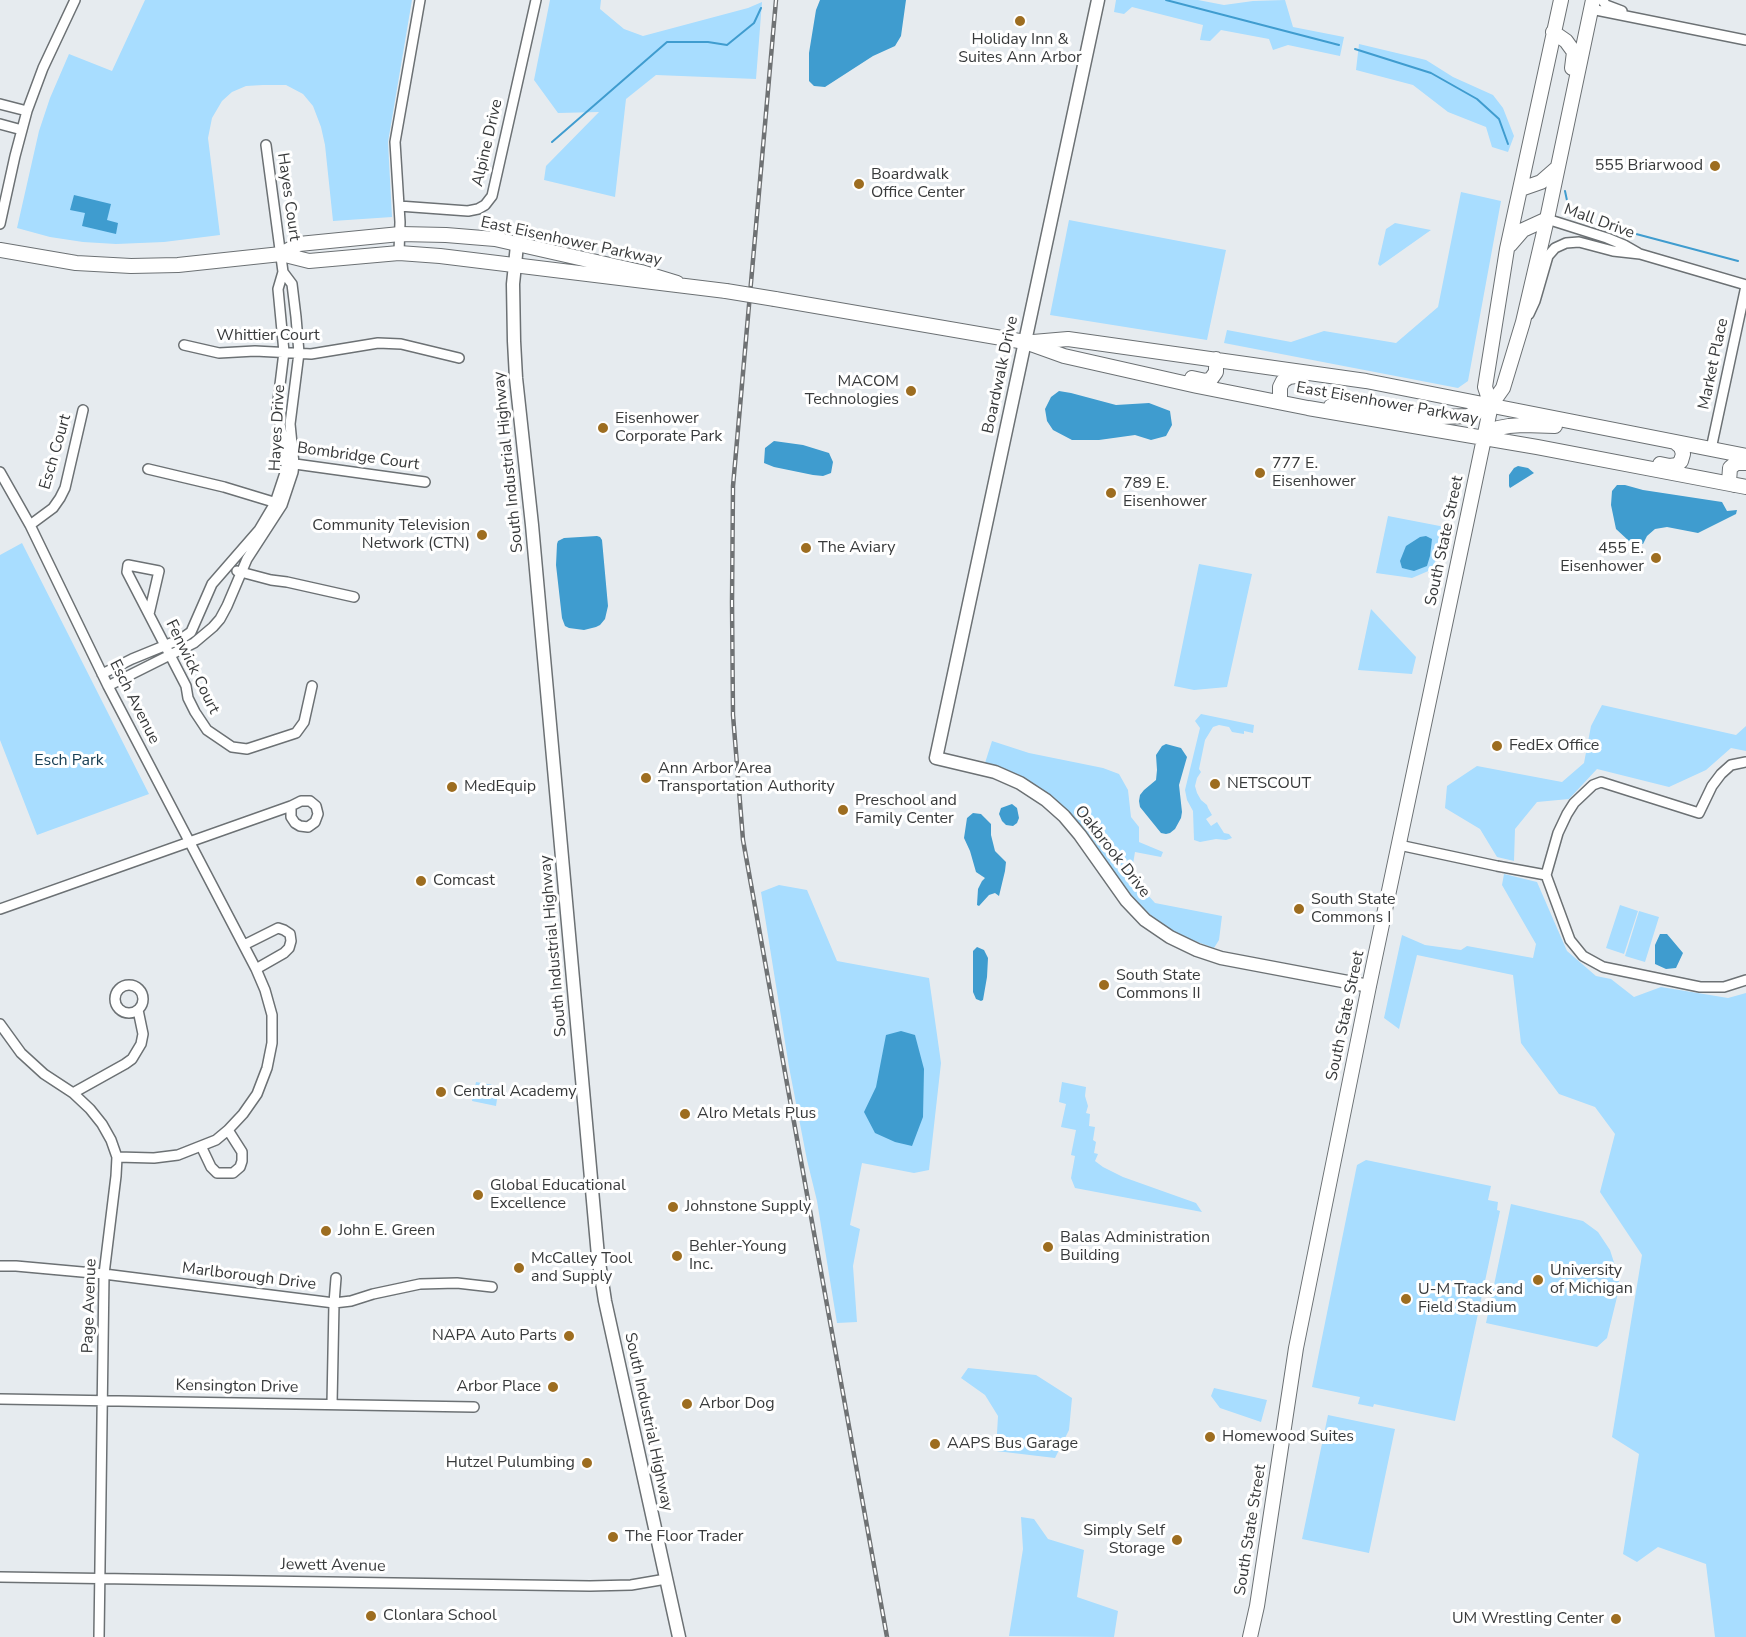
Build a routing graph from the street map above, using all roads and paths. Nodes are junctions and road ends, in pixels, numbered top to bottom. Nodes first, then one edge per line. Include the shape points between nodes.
1 (75, 0) edge
2 (420, 0) edge
3 (536, 0) edge
4 (1098, 0) edge
5 (1561, 0) edge
6 (1580, 0) edge
7 (1602, 0) edge
8 (1592, 5) edge
9 (1644, 20) junction
10 (1553, 32) junction
11 (1746, 40) edge
12 (0, 104) edge
13 (27, 111) junction
14 (0, 124) edge
15 (22, 130) junction
16 (1566, 130) junction
17 (266, 145) dead end
18 (1557, 168) junction
19 (1521, 189) junction
20 (399, 206) junction
21 (1547, 219) junction
22 (0, 224) edge
23 (400, 234) junction
24 (517, 245) junction
25 (1507, 249) junction
26 (0, 250) edge
27 (399, 253) junction
28 (281, 254) junction
29 (1640, 254) junction
30 (515, 264) junction
31 (283, 272) junction
32 (677, 284) junction
33 (1746, 285) edge
34 (1523, 322) junction
35 (1025, 342) junction
36 (184, 345) dead end
37 (284, 352) junction
38 (299, 353) junction
39 (459, 358) dead end
40 (1216, 359) junction
41 (1143, 374) junction
42 (1451, 397) junction
43 (1280, 402) junction
44 (1491, 405) junction
45 (1308, 408) junction
46 (83, 410) dead end
47 (1484, 437) junction
48 (1655, 438) junction
49 (1675, 442) junction
50 (1537, 447) junction
51 (1711, 449) junction
52 (1746, 456) edge
53 (290, 463) junction
54 (1746, 464) edge
55 (148, 469) dead end
56 (0, 472) edge
57 (425, 482) dead end
58 (1740, 486) edge
59 (278, 504) junction
60 (30, 525) junction
61 (227, 567) junction
62 (240, 572) junction
63 (354, 597) dead end
64 (149, 614) junction
65 (166, 645) junction
66 (171, 655) junction
67 (102, 674) junction
68 (108, 686) junction
69 (312, 686) dead end
70 (936, 758) joint
71 (1746, 762) edge
72 (291, 806) dead end
73 (189, 841) junction
74 (1399, 845) junction
75 (1546, 875) junction
76 (0, 909) edge
77 (244, 945) junction
78 (256, 969) junction
79 (1746, 980) edge
80 (1369, 986) junction
81 (138, 1010) dead end
82 (0, 1024) edge
83 (73, 1093) junction
84 (228, 1131) junction
85 (201, 1146) junction
86 (117, 1157) junction
87 (0, 1266) edge
88 (104, 1274) junction
89 (336, 1278) dead end
90 (492, 1287) dead end
91 (334, 1303) junction
92 (0, 1399) edge
93 (103, 1400) junction
94 (332, 1404) junction
95 (474, 1407) dead end
96 (0, 1577) edge
97 (100, 1578) junction
98 (666, 1579) junction
99 (99, 1637) edge
100 (679, 1637) edge
101 (1250, 1637) edge

1 - 13 street
2 - 20 street via 395,142
3 - 20 street, Alpine Drive via 492,196 478,209 468,211
4 - 35 street, Boardwalk Drive
5 - 10 main road, South State Street
6 - 8 main road
7 - 9 street
8 - 9 street
8 - 16 main road, South State Street
9 - 11 street
10 - 16 main road via 1574,52
10 - 19 main road, South State Street
12 - 13 street
13 - 15 street
14 - 15 street
15 - 22 street
16 - 18 main road, South State Street
17 - 28 street, Hayes Court
18 - 19 main road via 1541,182
18 - 21 main road, South State Street
19 - 25 main road, South State Street
20 - 23 street
21 - 25 main road via 1523,230
21 - 29 street, Mall Drive via 1607,238
21 - 34 main road, South State Street
23 - 24 main road, East Eisenhower Parkway via 495,239
23 - 27 street
23 - 28 main road, East Eisenhower Parkway via 299,244
24 - 30 street, South Industrial Highway
24 - 32 main road, East Eisenhower Parkway via 642,272
25 - 44 main road, South State Street via 1485,387
26 - 28 main road, East Eisenhower Parkway via 76,263 131,266 194,264
27 - 28 main road, East Eisenhower Parkway via 309,261
27 - 30 main road, East Eisenhower Parkway
28 - 31 street, Hayes Drive
29 - 33 street, Mall Drive
29 - 34 street, Mall Drive via 1579,242 1560,245 1548,256 1536,301
30 - 32 main road, East Eisenhower Parkway
30 - 98 street, South Industrial Highway via 516,378 598,1256
31 - 37 street, Hayes Drive via 278,289
31 - 38 street, Hayes Drive via 292,284
32 - 35 main road, East Eisenhower Parkway, bridge
33 - 51 street, Market Place
34 - 44 main road, South State Street via 1503,388
35 - 40 main road, East Eisenhower Parkway via 1068,339
35 - 41 main road, East Eisenhower Parkway via 1064,356
35 - 70 street, Boardwalk Drive
36 - 37 street, Whittier Court via 219,353
37 - 38 street, Whittier Court
37 - 53 street, Hayes Drive via 277,409
38 - 39 street, Whittier Court via 401,344
38 - 53 street, Hayes Drive via 290,424
40 - 41 main road via 1216,372 1206,381 1160,371
40 - 42 main road, East Eisenhower Parkway
41 - 43 main road, East Eisenhower Parkway
42 - 43 main road via 1413,395 1301,375 1283,381
42 - 44 main road, East Eisenhower Parkway
43 - 45 main road, East Eisenhower Parkway
44 - 45 main road via 1468,416 1441,417 1348,405
44 - 47 main road, South State Street
44 - 48 main road, East Eisenhower Parkway
45 - 47 main road, East Eisenhower Parkway
46 - 60 street, Esch Court via 65,488 47,512
47 - 48 main road via 1498,428 1541,424 1624,439
47 - 50 main road, East Eisenhower Parkway
47 - 74 main road, South State Street
48 - 49 main road, East Eisenhower Parkway
49 - 50 main road via 1683,454 1677,465 1670,466 1562,445
49 - 51 main road, East Eisenhower Parkway
50 - 58 main road, East Eisenhower Parkway
51 - 52 main road, East Eisenhower Parkway
53 - 57 street, Bombridge Court
53 - 59 street, Hayes Drive via 293,472
54 - 58 main road via 1738,462 1730,468 1729,482
55 - 59 street
56 - 60 street, Esch Avenue
59 - 61 street, Hayes Drive
59 - 62 street, Hayes Drive
60 - 67 street, Esch Avenue
61 - 62 street
61 - 65 street, Hayes Drive via 212,584 190,632
62 - 63 street
62 - 66 street, Hayes Drive via 220,618 194,643
64 - 64 street, Fenwick Court via 127,572 128,565 159,571
64 - 65 street, Fenwick Court
65 - 66 street, Fenwick Court
65 - 67 street, Hayes Drive
66 - 68 street, Hayes Drive
66 - 69 street, Fenwick Court via 195,712 207,730 232,747 248,749 296,733 304,722
67 - 68 street, Esch Avenue
68 - 73 street, Esch Avenue
70 - 80 street, Oakbrook Drive via 995,772 1046,800 1080,835 1126,900 1145,920 1170,937 1221,958
71 - 75 street via 1731,765 1721,774 1699,813 1601,782 1593,785 1574,803 1557,833
72 - 73 street
73 - 76 street
73 - 77 street, Esch Avenue
74 - 75 street
74 - 80 main road, South State Street
75 - 79 street via 1570,940 1583,956 1603,967 1700,987 1724,987
77 - 78 street, Esch Avenue
77 - 78 street via 278,928 290,934 289,948
78 - 84 street, Esch Avenue via 272,1015 272,1043 257,1094
80 - 101 main road, South State Street via 1296,1348
81 - 83 street via 143,1034 132,1059
82 - 83 street, Page Avenue via 21,1053
83 - 86 street, Page Avenue via 102,1124
84 - 85 street, Esch Avenue
84 - 85 street via 242,1152 240,1167 233,1173 218,1173
85 - 86 street, Esch Avenue via 178,1155
86 - 88 street, Page Avenue
87 - 88 street, Marlborough Drive
88 - 91 street, Marlborough Drive
88 - 93 street, Page Avenue
89 - 91 street
90 - 91 street, Marlborough Drive via 420,1284
91 - 94 street
92 - 93 street, Kensington Drive
93 - 94 street, Kensington Drive
93 - 97 street, Page Avenue
94 - 95 street, Kensington Drive
96 - 97 street, Jewett Avenue
97 - 98 street, Jewett Avenue via 590,1586
97 - 99 street, Page Avenue
98 - 100 street, South Industrial Highway

